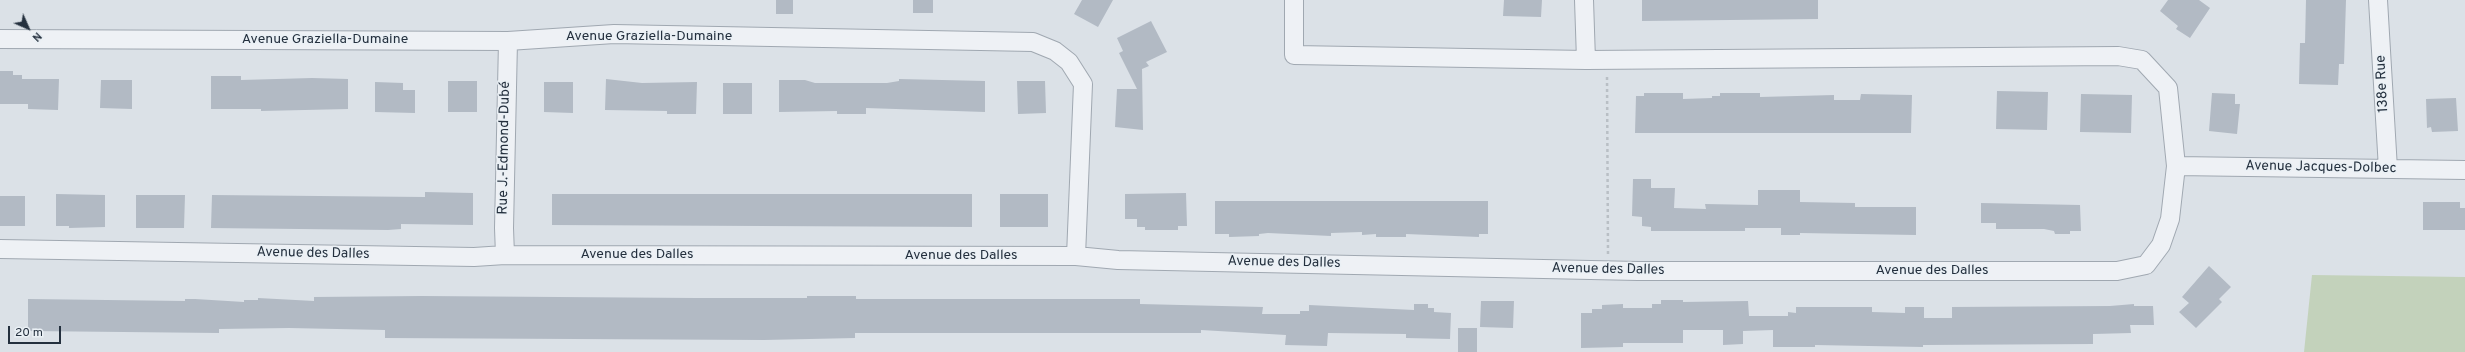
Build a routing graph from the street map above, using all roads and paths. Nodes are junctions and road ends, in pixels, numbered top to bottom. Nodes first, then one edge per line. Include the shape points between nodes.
1 (1294, 0) edge
2 (1584, 0) edge
3 (2378, 0) edge
4 (0, 40) edge
5 (508, 41) junction
6 (1586, 60) junction
7 (1607, 60) junction
8 (2176, 166) junction
9 (2388, 169) junction
10 (2465, 170) edge
11 (0, 249) edge
12 (505, 255) junction
13 (1076, 256) junction
14 (1608, 270) junction

1 - 6 street, Avenue des Dalles via 1294,55
2 - 6 street
3 - 9 street, 138e Rue
4 - 5 street, Avenue Graziella-Dumaine
5 - 12 street, Rue J.-Edmond-Dubé
5 - 13 street, Avenue Graziella-Dumaine via 614,34 1033,42 1055,51 1069,62 1083,84
6 - 7 street, Avenue des Dalles
7 - 8 street, Avenue des Dalles via 2118,56 2142,60 2168,88
7 - 14 path
8 - 9 street, Avenue Jacques-Dolbec
8 - 14 street, Avenue des Dalles via 2170,219 2161,244 2146,265 2117,271
9 - 10 street, Avenue Jacques-Dolbec
11 - 12 street, Avenue des Dalles via 474,257
12 - 13 street, Avenue des Dalles
13 - 14 street, Avenue des Dalles via 1118,260

